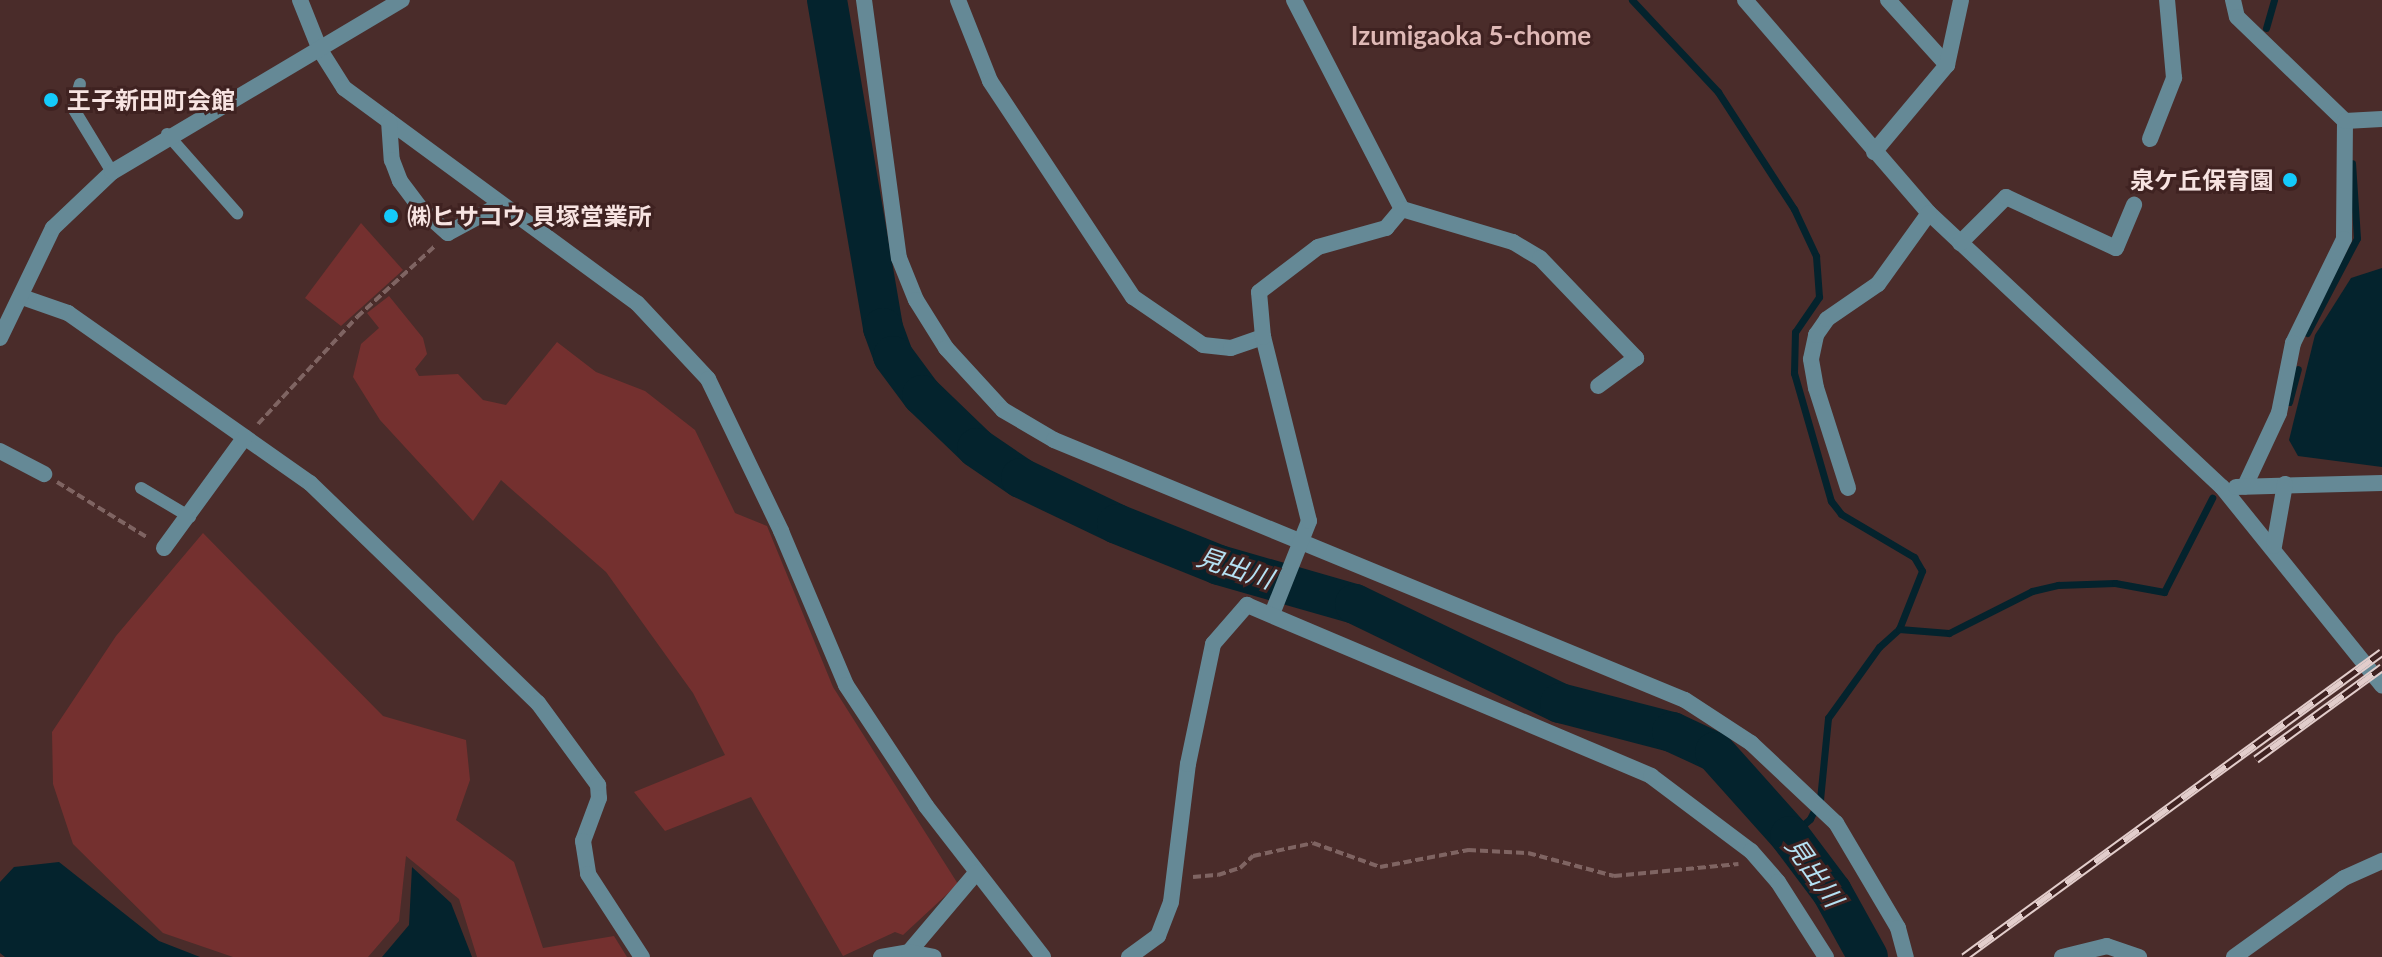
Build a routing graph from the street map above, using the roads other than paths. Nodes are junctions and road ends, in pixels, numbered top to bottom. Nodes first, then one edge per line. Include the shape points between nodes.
1 (300, 0) edge
2 (402, 0) edge
3 (864, 0) edge
4 (958, 0) edge
5 (1294, 0) edge
6 (1745, 0) edge
7 (1888, 0) edge
8 (1961, 0) edge
9 (2167, 0) edge
10 (2233, 0) edge
11 (320, 50) junction
12 (1947, 65) junction
13 (80, 84) dead end
14 (2382, 119) edge
15 (389, 121) junction
16 (2345, 121) junction
17 (167, 134) junction
18 (2150, 139) dead end
19 (1874, 152) junction
20 (112, 172) junction
21 (500, 205) junction
22 (2134, 205) dead end
23 (1402, 209) junction
24 (237, 213) dead end
25 (1929, 213) junction
26 (1960, 243) junction
27 (22, 297) junction
28 (1, 334) edge
29 (1263, 337) junction
30 (1598, 386) dead end
31 (245, 437) junction
32 (0, 451) edge
33 (44, 474) road end
34 (2382, 483) edge
35 (2285, 484) junction
36 (2245, 486) junction
37 (2222, 487) junction
38 (141, 488) dead end
39 (1848, 488) dead end
40 (190, 517) junction
41 (1302, 541) junction
42 (2274, 546) junction
43 (164, 548) road end
44 (1272, 614) junction
45 (2382, 685) edge
46 (2382, 861) edge
47 (976, 873) junction
48 (909, 952) junction
49 (642, 957) edge
50 (881, 957) edge
51 (934, 957) edge
52 (1043, 957) edge
53 (1129, 957) edge
54 (1826, 957) edge
55 (1906, 957) edge
56 (2062, 957) edge
57 (2139, 957) edge
58 (2234, 957) edge

1 - 11 street
2 - 11 street
3 - 41 street via 899,258 916,300 969,378 1003,410 1054,440
4 - 29 street via 990,81 1133,297 1203,345 1231,348
5 - 23 street
6 - 19 street
7 - 12 street
8 - 12 street
9 - 18 street via 2174,78
10 - 16 street via 2237,17
11 - 15 street via 344,88
11 - 17 street via 264,86
12 - 19 street
13 - 20 lane via 73,108
14 - 16 street
15 - 21 street
15 - 21 street via 392,160 400,181 448,233
16 - 36 street via 2344,239 2293,343 2279,413
17 - 20 street
17 - 24 lane
19 - 25 street
20 - 27 street via 53,228
21 - 47 street via 637,303 708,379 781,531 846,685
22 - 26 street via 2116,248 2006,197
23 - 29 street via 1386,228 1318,247 1259,292
23 - 30 street via 1513,242 1540,258 1636,358
25 - 26 street
25 - 39 street via 1878,284 1827,319 1816,335 1811,359 1816,388
26 - 37 street
27 - 28 street
27 - 31 street via 68,313
29 - 41 street via 1309,521
31 - 40 street
31 - 49 street via 310,483 538,703 598,785 599,798 583,841 588,874
32 - 33 street
34 - 35 street
35 - 36 street
35 - 42 street
36 - 37 street
37 - 42 street
38 - 40 lane
40 - 43 street
41 - 44 street
41 - 55 street via 1685,700 1751,743 1836,823 1898,928
42 - 45 street
44 - 53 street via 1247,605 1213,644 1188,764 1174,879 1158,936
44 - 54 street via 1618,758 1692,803 1762,863
46 - 58 street via 2344,878
47 - 48 street
47 - 52 street
48 - 50 street
48 - 51 street
56 - 57 street via 2107,946

